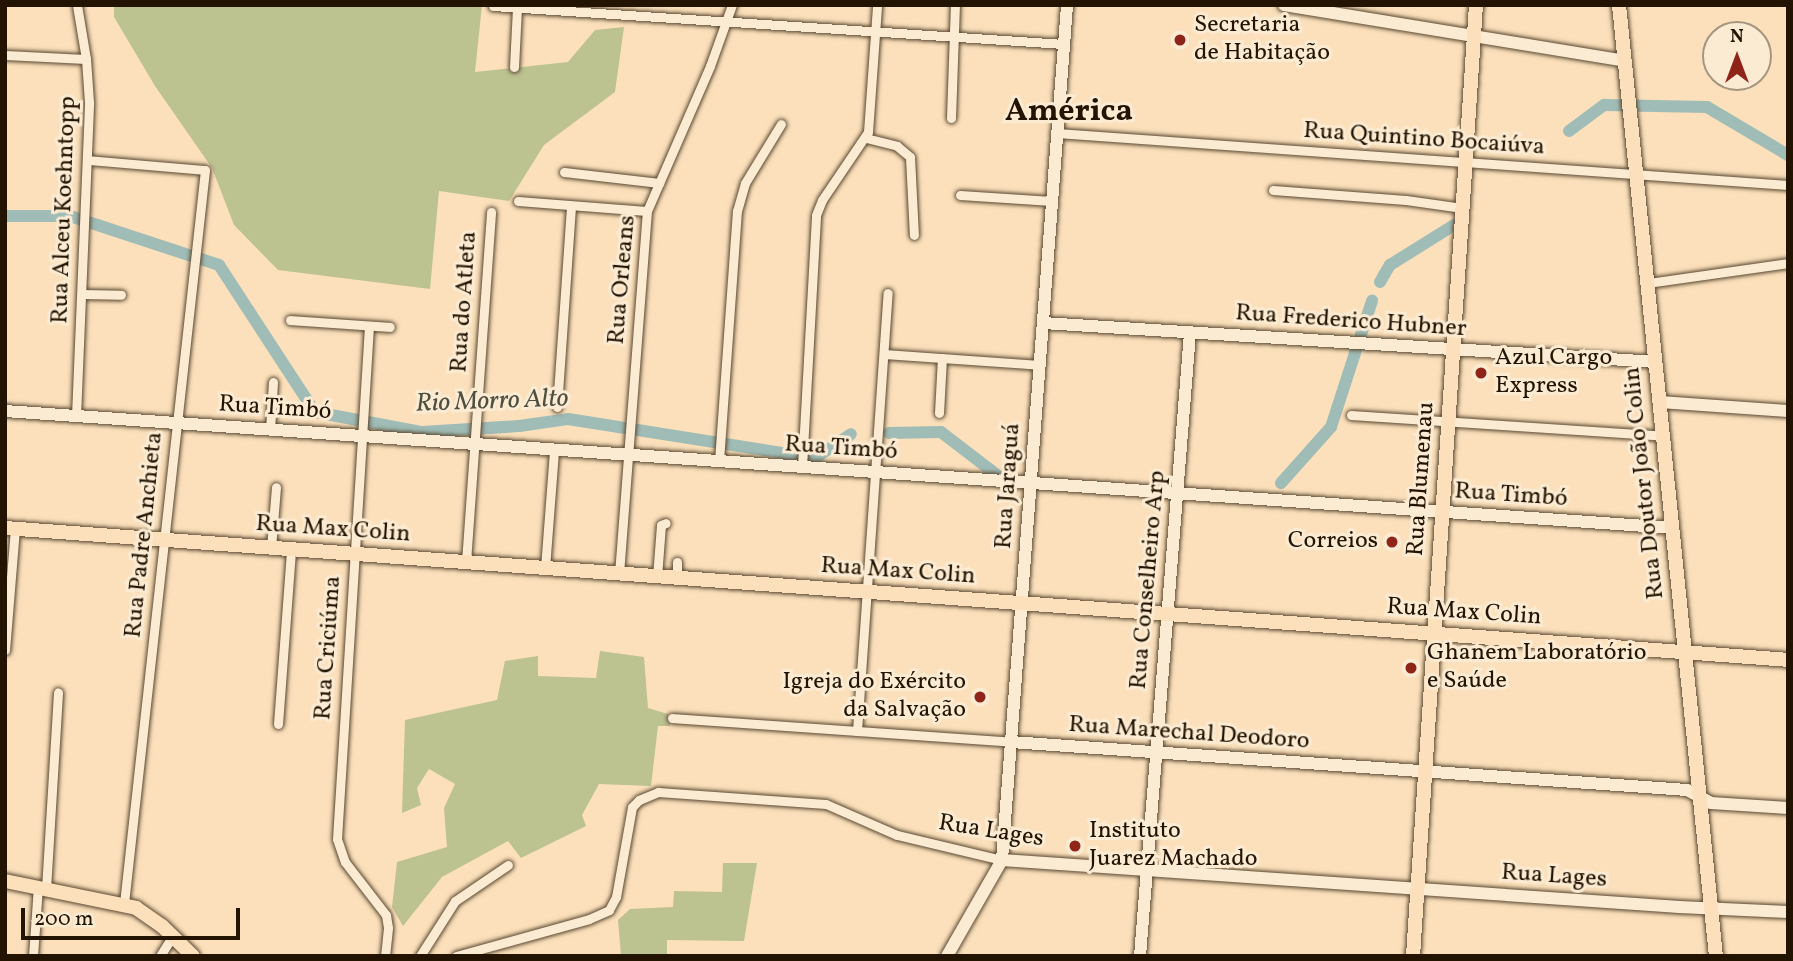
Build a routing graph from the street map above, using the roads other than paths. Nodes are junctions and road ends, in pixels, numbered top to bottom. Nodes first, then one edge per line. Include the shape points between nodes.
1 (77, 5) edge
2 (732, 5) edge
3 (877, 5) edge
4 (955, 5) edge
5 (1067, 5) edge
6 (1284, 5) edge
7 (1476, 5) edge
8 (1619, 5) edge
9 (493, 6) edge
10 (517, 8) junction
11 (1365, 12) edge
12 (728, 22) junction
13 (876, 31) junction
14 (954, 36) junction
15 (1474, 36) junction
16 (1064, 44) junction
17 (5, 55) edge
18 (86, 59) junction
19 (1625, 61) junction
20 (514, 67) dead end
21 (951, 117) dead end
22 (781, 124) dead end
23 (1057, 133) junction
24 (866, 138) junction
25 (88, 160) junction
26 (1465, 162) junction
27 (564, 172) dead end
28 (1637, 174) junction
29 (659, 183) junction
30 (1788, 185) edge
31 (1273, 190) dead end
32 (960, 195) dead end
33 (518, 201) dead end
34 (1052, 201) junction
35 (571, 205) junction
36 (1462, 208) junction
37 (647, 211) junction
38 (491, 212) dead end
39 (914, 235) dead end
40 (1788, 263) edge
41 (1648, 284) junction
42 (888, 293) dead end
43 (82, 294) junction
44 (121, 295) dead end
45 (290, 320) dead end
46 (1043, 323) junction
47 (369, 326) junction
48 (390, 327) dead end
49 (1190, 333) junction
50 (1453, 349) junction
51 (884, 355) junction
52 (942, 358) junction
53 (1656, 362) junction
54 (1040, 365) junction
55 (273, 382) dead end
56 (1660, 402) junction
57 (557, 407) dead end
58 (5, 411) edge
59 (1788, 411) edge
60 (939, 413) dead end
61 (1350, 415) dead end
62 (76, 416) junction
63 (1448, 422) junction
64 (177, 423) junction
65 (270, 430) junction
66 (362, 432) junction
67 (1664, 436) junction
68 (475, 441) junction
69 (554, 450) junction
70 (628, 455) junction
71 (719, 456) junction
72 (802, 464) junction
73 (876, 472) junction
74 (1031, 483) junction
75 (276, 487) dead end
76 (1177, 494) junction
77 (1442, 512) junction
78 (666, 523) dead end
79 (1673, 528) junction
80 (10, 529) edge
81 (164, 540) junction
82 (271, 548) junction
83 (291, 550) junction
84 (354, 554) junction
85 (466, 562) junction
86 (677, 562) dead end
87 (545, 568) junction
88 (619, 574) junction
89 (657, 576) junction
90 (677, 578) junction
91 (867, 592) junction
92 (1022, 604) junction
93 (1167, 614) junction
94 (1434, 634) junction
95 (5, 650) edge
96 (1686, 652) junction
97 (1788, 660) edge
98 (58, 692) dead end
99 (672, 718) dead end
100 (278, 724) dead end
101 (857, 731) junction
102 (1011, 742) junction
103 (1156, 752) junction
104 (1425, 771) junction
105 (1700, 797) junction
106 (1788, 808) edge
107 (1002, 860) junction
108 (509, 865) dead end
109 (1147, 870) junction
110 (5, 881) edge
111 (42, 888) junction
112 (1417, 889) junction
113 (124, 904) junction
114 (1712, 908) junction
115 (1788, 912) edge
116 (173, 935) junction
117 (33, 956) edge
118 (160, 956) edge
119 (193, 956) edge
120 (385, 956) edge
121 (419, 956) edge
122 (456, 956) edge
123 (947, 956) edge
124 (1140, 956) edge
125 (1413, 956) edge
126 (1716, 956) edge

1 - 18 street, Rua Alceu Koehntopp
2 - 12 street, Rua Orleans
3 - 13 street
4 - 14 street
5 - 16 main road, Rua Jaraguá
6 - 11 main road
7 - 15 main road, Rua Blumenau
8 - 19 main road, Rua Doutor João Colin
9 - 10 street
10 - 12 street
10 - 20 street
11 - 15 main road
12 - 13 street
12 - 29 street, Rua Orleans
13 - 14 street
13 - 24 street
14 - 16 street
14 - 21 street
15 - 19 main road
15 - 26 main road, Rua Blumenau
16 - 23 main road, Rua Jaraguá
17 - 18 street
18 - 25 street, Rua Alceu Koehntopp
19 - 28 main road, Rua Doutor João Colin
22 - 71 street via 745,183 737,211
23 - 26 street, Rua Quintino Bocaiúva
23 - 34 main road, Rua Jaraguá
24 - 39 street via 897,146 910,157
24 - 72 street via 816,215
25 - 43 street, Rua Alceu Koehntopp
25 - 64 street, Rua Padre Anchieta via 205,170
26 - 28 street, Rua Quintino Bocaiúva
26 - 36 main road, Rua Blumenau
27 - 29 street
28 - 30 street, Rua Quintino Bocaiúva
28 - 41 main road, Rua Doutor João Colin
29 - 37 street, Rua Orleans
31 - 36 street
32 - 34 street
33 - 35 street
34 - 46 main road, Rua Jaraguá
35 - 37 street
35 - 57 street
36 - 50 main road, Rua Blumenau
37 - 70 street, Rua Orleans
38 - 68 street, Rua do Atleta
40 - 41 street
41 - 53 main road, Rua Doutor João Colin
42 - 51 street
43 - 44 street
43 - 62 street, Rua Alceu Koehntopp
45 - 47 street
46 - 49 main road, Rua Frederico Hubner
46 - 54 main road, Rua Jaraguá
47 - 48 street
47 - 66 street, Rua Criciúma
49 - 50 main road, Rua Frederico Hubner
49 - 76 main road, Rua Conselheiro Arp
50 - 53 main road, Rua Frederico Hubner
50 - 63 main road, Rua Blumenau
51 - 52 street
51 - 73 street
52 - 54 street
52 - 60 street
53 - 56 main road, Rua Doutor João Colin
54 - 74 main road, Rua Jaraguá
55 - 65 street
56 - 59 main road
56 - 67 main road, Rua Doutor João Colin
58 - 62 main road, Rua Timbó
61 - 63 street
62 - 64 main road, Rua Timbó
63 - 67 street
63 - 77 main road, Rua Blumenau
64 - 65 main road, Rua Timbó
64 - 81 street, Rua Padre Anchieta
65 - 66 main road, Rua Timbó
66 - 68 main road, Rua Timbó
66 - 84 street, Rua Criciúma
67 - 79 main road, Rua Doutor João Colin
68 - 69 main road, Rua Timbó
68 - 85 street, Rua do Atleta
69 - 70 main road, Rua Timbó
69 - 87 street
70 - 71 main road, Rua Timbó
70 - 88 street, Rua Orleans
71 - 72 main road, Rua Timbó
72 - 73 main road, Rua Timbó
73 - 74 main road, Rua Timbó
73 - 91 street
74 - 76 main road, Rua Timbó
74 - 92 main road, Rua Jaraguá
75 - 82 street
76 - 77 main road, Rua Timbó
76 - 93 main road, Rua Conselheiro Arp
77 - 79 main road, Rua Timbó
77 - 94 main road, Rua Blumenau
78 - 89 street via 661,525
79 - 96 main road, Rua Doutor João Colin
80 - 81 main road, Rua Max Colin
80 - 95 street
81 - 82 main road, Rua Max Colin
81 - 113 street, Rua Padre Anchieta
82 - 83 main road, Rua Max Colin
83 - 84 main road, Rua Max Colin
83 - 100 street
84 - 85 main road, Rua Max Colin
84 - 120 street, Rua Criciúma via 337,839 345,862 386,915
85 - 87 main road, Rua Max Colin
86 - 90 street
87 - 88 main road, Rua Max Colin
88 - 89 main road, Rua Max Colin
89 - 90 main road, Rua Max Colin
90 - 91 main road, Rua Max Colin
91 - 92 main road, Rua Max Colin
91 - 101 street
92 - 93 main road, Rua Max Colin
92 - 102 main road, Rua Jaraguá
93 - 94 main road, Rua Max Colin
93 - 103 main road, Rua Conselheiro Arp
94 - 96 main road, Rua Max Colin
94 - 104 main road, Rua Blumenau
96 - 97 main road, Rua Max Colin
96 - 105 main road, Rua Doutor João Colin
98 - 111 street
99 - 101 street, Rua Marechal Deodoro
101 - 102 street, Rua Marechal Deodoro
102 - 103 main road, Rua Marechal Deodoro
102 - 107 main road, Rua Jaraguá
103 - 104 main road, Rua Marechal Deodoro
103 - 109 main road, Rua Conselheiro Arp
104 - 105 main road, Rua Marechal Deodoro via 1687,790
104 - 112 main road, Rua Blumenau
105 - 106 main road, Rua Marechal Deodoro via 1711,803
105 - 114 main road, Rua Doutor João Colin
107 - 109 main road, Rua Lages
107 - 122 street, Rua Lages via 897,835 826,804 658,792 632,807 616,897 608,910
107 - 123 main road, Rua Jaraguá
108 - 121 street via 455,901
109 - 112 main road, Rua Lages
109 - 124 main road, Rua Conselheiro Arp
110 - 111 main road
111 - 113 main road
111 - 117 street
112 - 114 main road, Rua Lages
112 - 125 main road, Rua Blumenau
113 - 116 main road via 145,913
114 - 115 main road, Rua Lages
114 - 126 main road, Rua Doutor João Colin
116 - 118 street
116 - 119 main road

